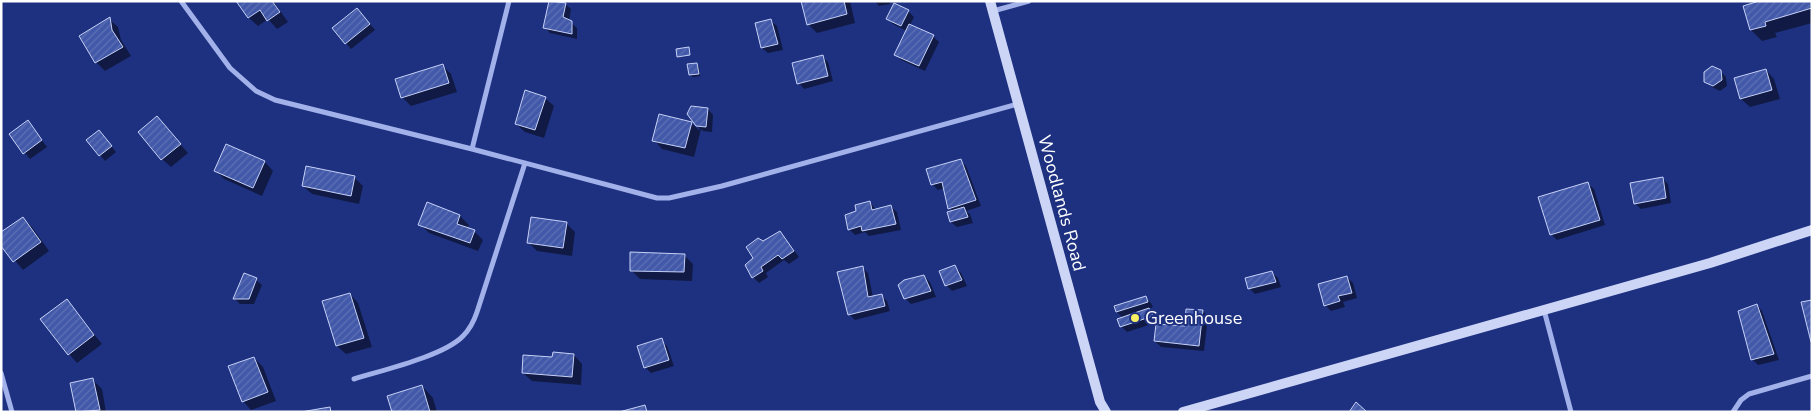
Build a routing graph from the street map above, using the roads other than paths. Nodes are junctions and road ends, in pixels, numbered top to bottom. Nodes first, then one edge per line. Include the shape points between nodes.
1 (181, 1) edge
2 (509, 1) edge
3 (1029, 1) edge
4 (991, 6) edge
5 (1018, 104) junction
6 (472, 149) junction
7 (525, 163) junction
8 (1812, 230) edge
9 (1544, 309) junction
10 (1, 373) edge
11 (1812, 376) edge
12 (354, 379) dead end
13 (12, 412) edge
14 (1106, 412) edge
15 (1183, 412) edge
16 (1571, 412) edge
17 (1733, 412) edge

1 - 6 street via 230,68 256,91 275,100
2 - 6 street
3 - 4 street
4 - 5 street, Woodlands Road
5 - 7 street via 668,198 645,196
5 - 14 street, Woodlands Road via 1100,402
6 - 7 street
7 - 12 street via 472,325 462,337 432,354
8 - 9 street via 1710,263
9 - 15 street
9 - 16 street
10 - 13 street
11 - 17 street via 1749,394

